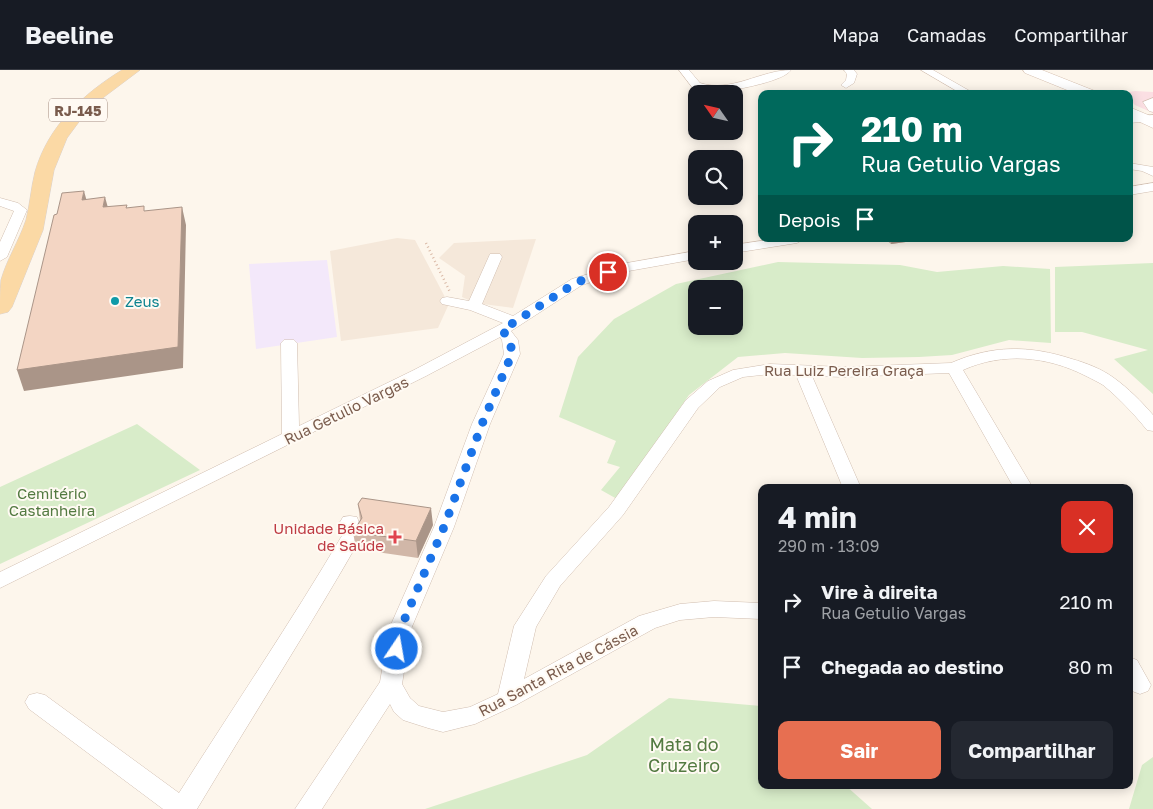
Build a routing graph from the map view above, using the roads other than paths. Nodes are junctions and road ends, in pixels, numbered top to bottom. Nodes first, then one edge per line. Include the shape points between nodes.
1 (132, 70) edge
2 (684, 70) edge
3 (786, 70) edge
4 (849, 70) edge
5 (926, 70) edge
6 (1030, 70) edge
7 (846, 85) dead end
8 (963, 90) edge
9 (1080, 90) edge
10 (1153, 100) edge
11 (1133, 112) edge
12 (1151, 117) edge
13 (1133, 119) edge
14 (1133, 166) edge
15 (1153, 172) edge
16 (1153, 187) edge
17 (1133, 190) edge
18 (0, 202) edge
19 (6, 234) edge
20 (778, 242) edge
21 (743, 248) edge
22 (0, 257) edge
23 (494, 257) dead end
24 (688, 257) edge
25 (451, 302) road end
26 (474, 306) junction
27 (0, 307) edge
28 (508, 326) junction
29 (290, 343) dead end
30 (954, 368) junction
31 (802, 370) junction
32 (1153, 426) edge
33 (292, 437) junction
34 (850, 484) edge
35 (1022, 484) edge
36 (350, 522) dead end
37 (0, 581) edge
38 (758, 611) edge
39 (391, 684) junction
40 (508, 698) junction
41 (37, 702) dead end
42 (182, 809) edge
43 (308, 809) edge

1 - 27 main road, RJ-145 via 85,103 54,146 45,169 36,218
2 - 3 street via 698,86 718,88
4 - 7 street via 851,81
5 - 8 street
6 - 9 street
10 - 12 street via 1148,102
11 - 12 street
12 - 13 street
14 - 15 street
16 - 17 street
18 - 19 street via 21,210
19 - 22 street
20 - 21 street
23 - 26 street
24 - 28 street, Rua Getulio Vargas via 621,268 577,282
25 - 26 street
26 - 28 street
28 - 33 street, Rua Getulio Vargas
28 - 39 street via 512,354 400,630
29 - 33 street
30 - 31 street, Rua Luiz Pereira Graça via 882,372
30 - 32 street, Rua Luiz Pereira Graça via 994,355 1044,355 1094,372 1108,381
30 - 35 street
31 - 34 street
31 - 40 street, Rua Luiz Pereira Graça via 738,373 714,384 692,404 616,511 553,581 525,626
33 - 37 street, Rua Getulio Vargas
36 - 42 street via 353,534 306,615
38 - 40 street, Rua Santa Rita de Cássia via 714,609 680,612 647,622
39 - 40 street, Rua Santa Rita de Cássia via 402,705 411,713 443,722 475,715
39 - 43 street
41 - 42 street

